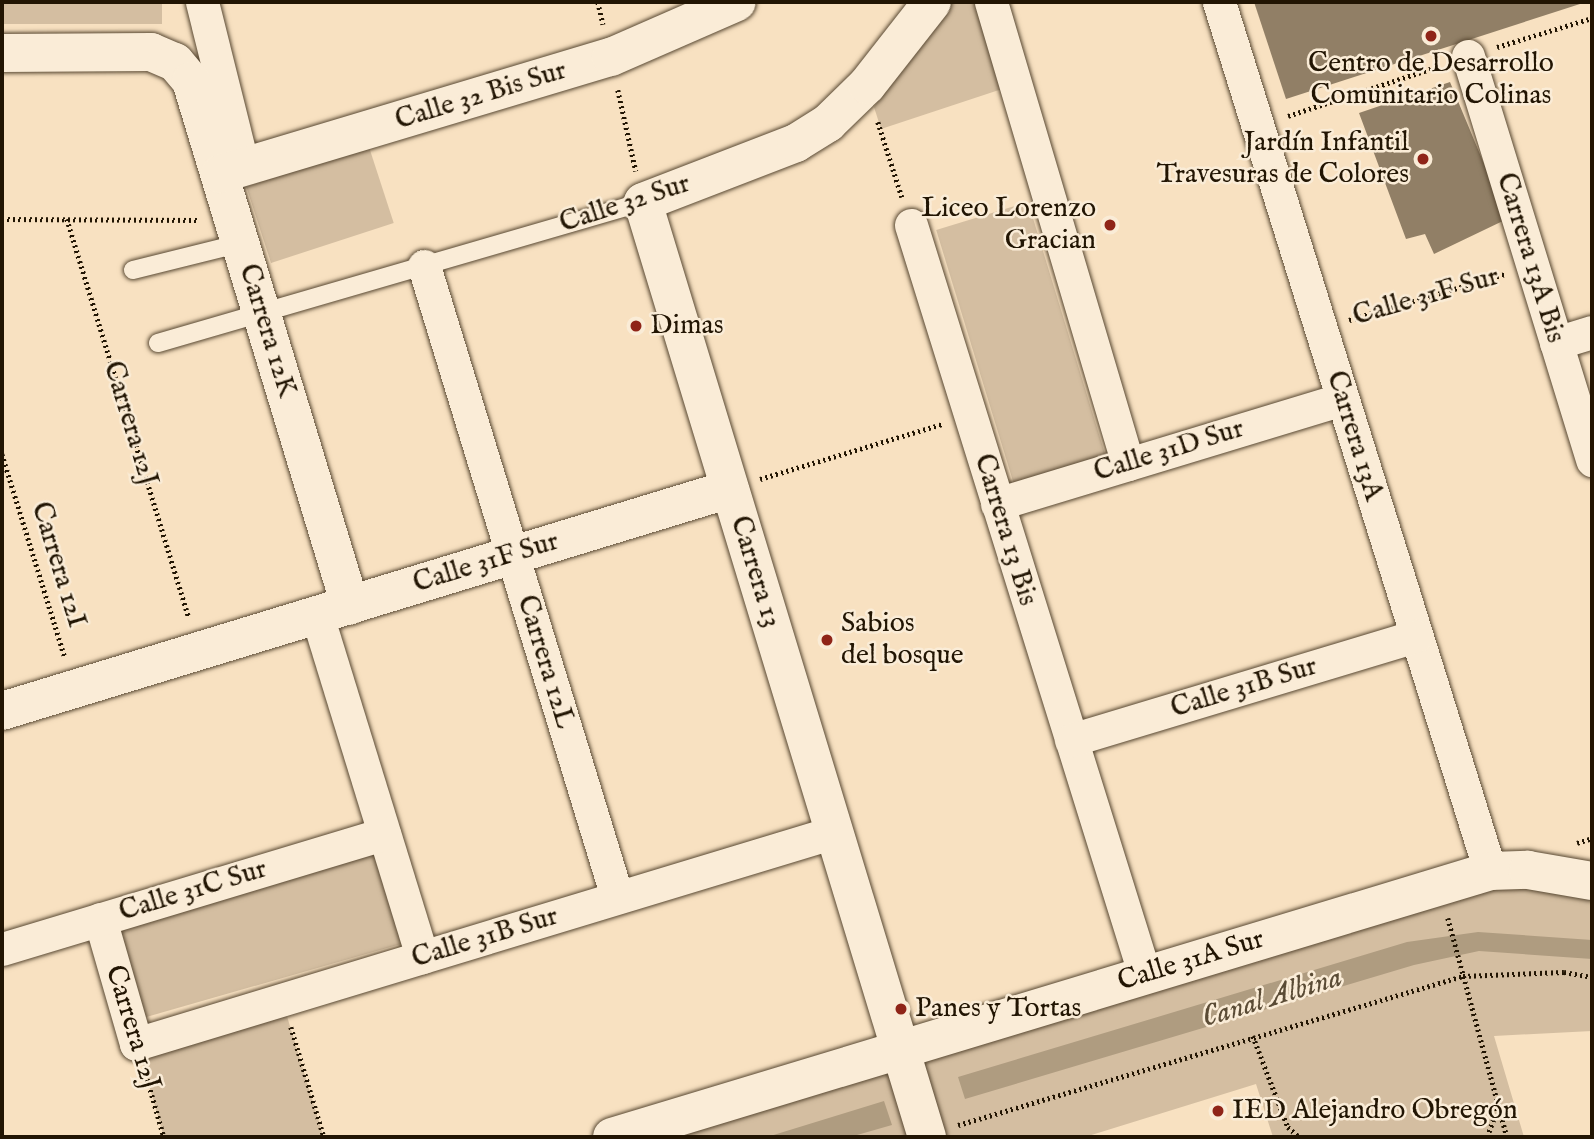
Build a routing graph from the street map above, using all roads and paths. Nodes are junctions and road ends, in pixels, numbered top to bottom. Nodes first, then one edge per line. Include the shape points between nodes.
1 (202, 2) edge
2 (598, 2) edge
3 (737, 2) edge
4 (932, 2) edge
5 (991, 2) edge
6 (1219, 2) edge
7 (1592, 18) edge
8 (2, 53) edge
9 (1468, 56) junction
10 (611, 57) junction
11 (867, 85) junction
12 (1257, 126) junction
13 (232, 171) junction
14 (643, 202) junction
15 (2, 219) edge
16 (67, 219) junction
17 (911, 225) joint
18 (237, 232) junction
19 (424, 265) junction
20 (1532, 265) junction
21 (133, 270) dead end
22 (262, 313) junction
23 (1320, 328) junction
24 (1592, 332) edge
25 (158, 343) dead end
26 (1556, 343) junction
27 (1342, 399) junction
28 (970, 415) junction
29 (2, 454) edge
30 (1592, 460) edge
31 (1128, 464) junction
32 (730, 489) junction
33 (997, 504) junction
34 (512, 555) junction
35 (333, 610) junction
36 (193, 629) dead end
37 (1416, 636) junction
38 (75, 689) junction
39 (2, 711) edge
40 (1071, 740) junction
41 (834, 832) junction
42 (384, 834) junction
43 (1490, 871) junction
44 (1592, 881) edge
45 (617, 897) junction
46 (100, 919) junction
47 (1450, 927) dead end
48 (2, 948) edge
49 (422, 957) junction
50 (1145, 976) junction
51 (1463, 976) junction
52 (1592, 977) edge
53 (282, 999) junction
54 (1253, 1036) junction
55 (136, 1044) junction
56 (900, 1050) junction
57 (1499, 1105) junction
58 (993, 1114) dead end
59 (164, 1137) edge
60 (324, 1137) edge
61 (612, 1137) edge
62 (926, 1137) edge
63 (1299, 1137) edge
64 (1487, 1137) edge
65 (1507, 1137) edge

1 - 13 street, Carrera 12K
2 - 10 path
3 - 10 street, Calle 32 Bis Sur
4 - 11 street, Calle 32 Sur
5 - 31 street
6 - 12 street, Carrera 13A
7 - 9 path
8 - 13 street, Carrera 12K via 151,52 175,62 191,80
9 - 12 path
9 - 20 street, Carrera 13A Bis
10 - 13 street, Calle 32 Bis Sur
10 - 14 path
11 - 14 street, Calle 32 Sur via 828,123 796,143
11 - 17 path
12 - 23 street, Carrera 13A
13 - 18 street, Carrera 12K
14 - 19 lane, Calle 32 Sur
14 - 32 street, Carrera 13
15 - 16 path
16 - 18 path
16 - 36 path, Carrera 12J
17 - 28 street, Carrera 13 Bis
18 - 21 lane
18 - 22 street, Carrera 12K
19 - 22 lane, Calle 32 Sur
19 - 34 street, Carrera 12L
20 - 23 path, Calle 31F Sur
20 - 26 street, Carrera 13A Bis
22 - 25 lane, Calle 32 Sur
22 - 35 street, Carrera 12K
23 - 27 street, Carrera 13A
24 - 26 street
26 - 30 street, Carrera 13A Bis
27 - 31 street, Calle 31D Sur
27 - 37 street, Carrera 13A
28 - 32 path
28 - 33 street, Carrera 13 Bis
29 - 38 path, Carrera 12I
31 - 33 street, Calle 31D Sur
32 - 34 street, Calle 31F Sur
32 - 41 street, Carrera 13
33 - 40 street, Carrera 13 Bis
34 - 35 street, Calle 31F Sur
34 - 45 street, Carrera 12L
35 - 38 street, Calle 31F Sur
35 - 42 street, Carrera 12K
37 - 40 street, Calle 31B Sur
37 - 43 street, Carrera 13A
38 - 39 street, Calle 31F Sur
40 - 50 street, Carrera 13 Bis
41 - 45 street, Calle 31B Sur
41 - 56 street, Carrera 13
42 - 46 street, Calle 31C Sur
42 - 49 street, Carrera 12K
43 - 44 street, Calle 31A Sur via 1528,870
43 - 50 street, Calle 31A Sur
45 - 49 street, Calle 31B Sur
46 - 48 street, Calle 31C Sur
46 - 55 street, Carrera 12J
47 - 51 path
49 - 53 street, Calle 31B Sur
50 - 56 street, Calle 31A Sur
51 - 52 path via 1564,972
51 - 54 path
51 - 57 path
53 - 55 street, Calle 31B Sur
53 - 60 path
54 - 58 path
54 - 63 path via 1288,1127
55 - 59 path, Carrera 12J
56 - 61 street, Calle 31A Sur
56 - 62 street, Carrera 13
57 - 64 path
57 - 65 path

